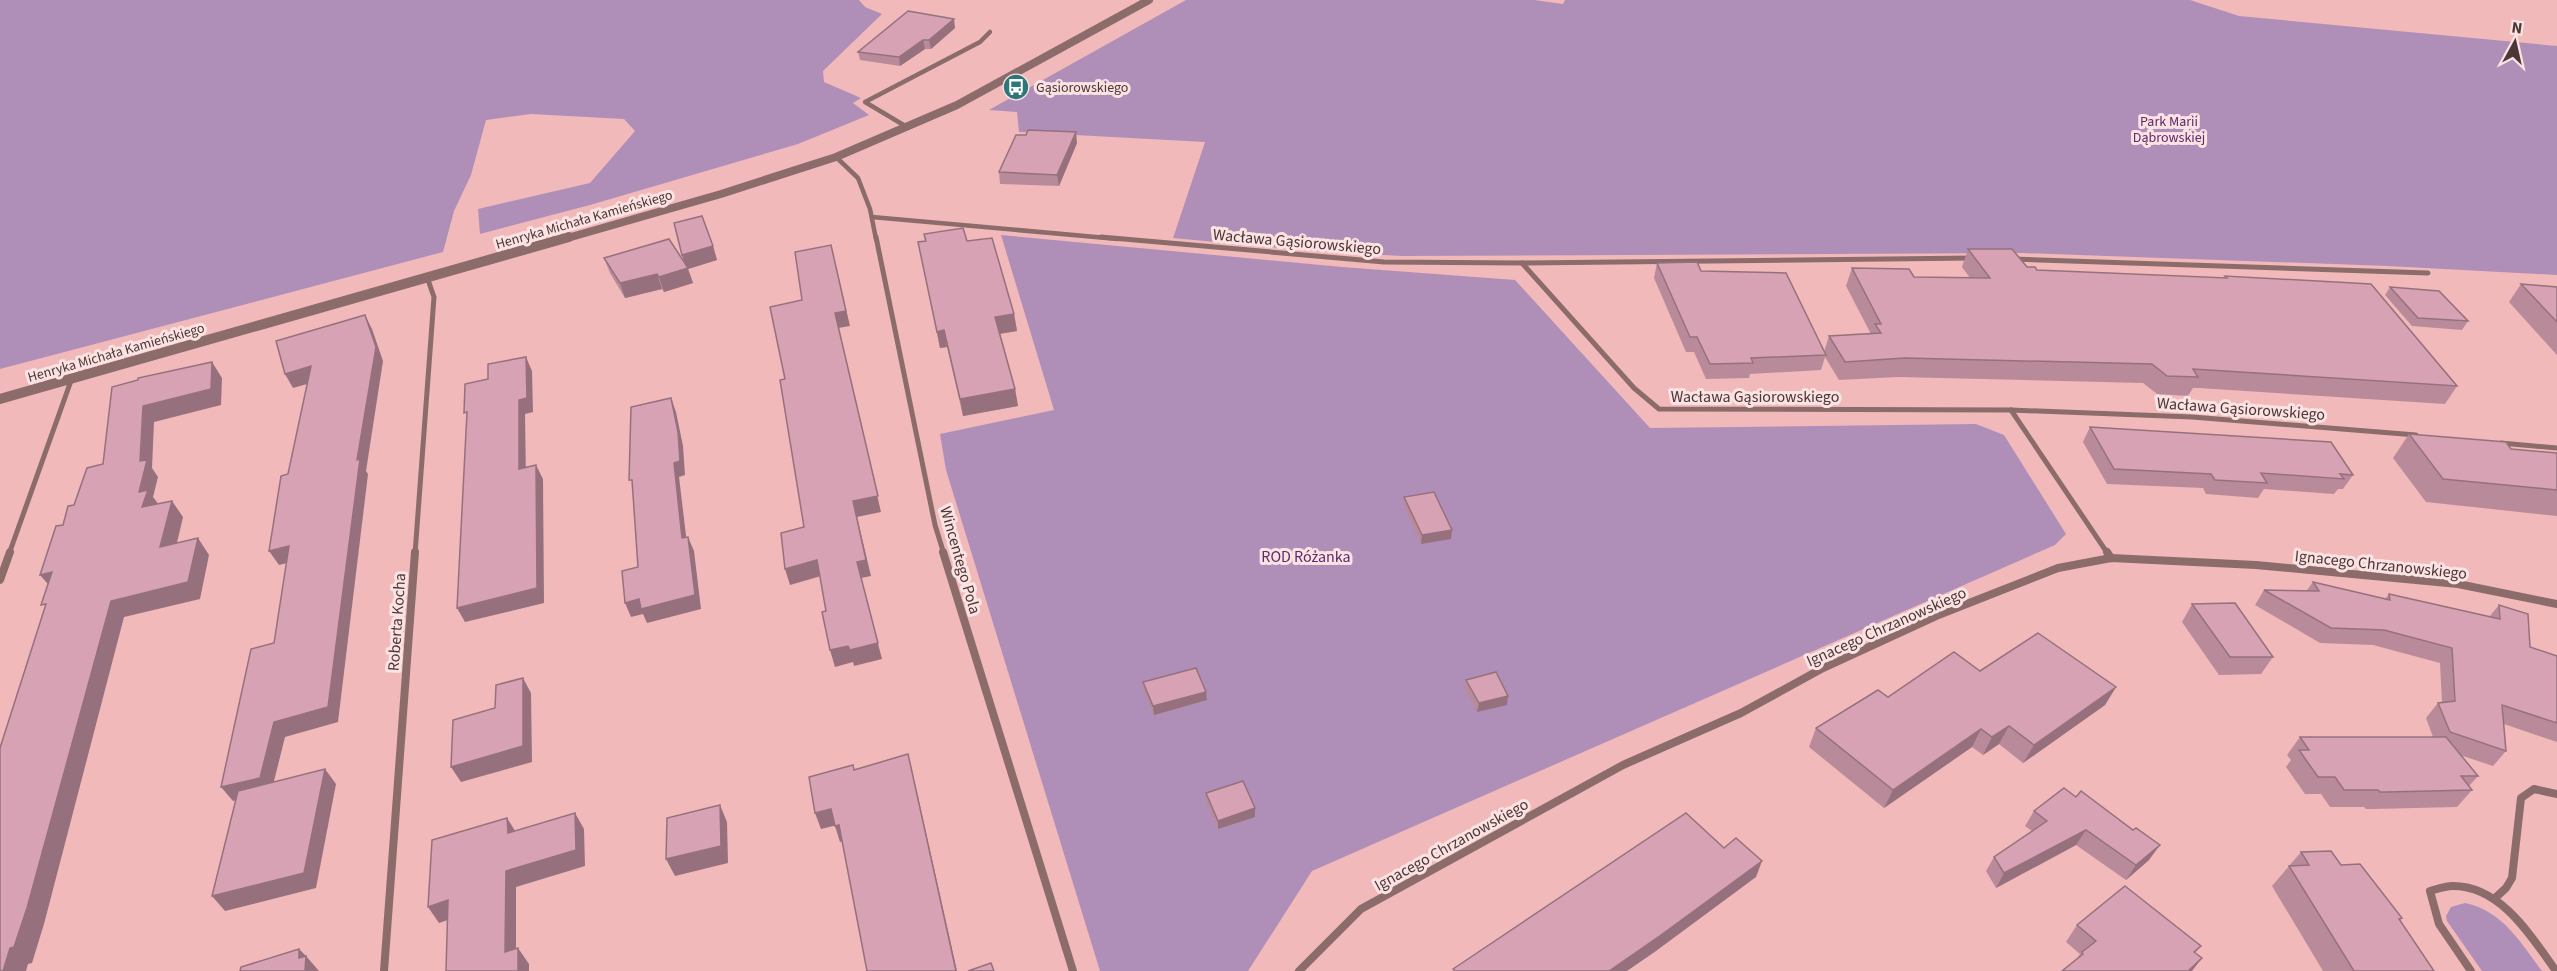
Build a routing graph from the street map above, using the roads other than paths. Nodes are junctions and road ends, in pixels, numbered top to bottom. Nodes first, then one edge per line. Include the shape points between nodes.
1 (1149, 0) edge
2 (990, 32) dead end
3 (908, 128) junction
4 (836, 157) junction
5 (872, 217) junction
6 (1984, 258) edge
7 (2006, 259) edge
8 (1522, 264) junction
9 (2428, 273) dead end
10 (427, 277) junction
11 (72, 378) junction
12 (0, 399) edge
13 (2011, 410) junction
14 (2421, 436) edge
15 (2489, 442) edge
16 (2557, 447) edge
17 (2111, 558) junction
18 (0, 580) edge
19 (2557, 604) edge
20 (2557, 794) edge
21 (2494, 899) junction
22 (384, 971) edge
23 (1073, 971) edge
24 (1299, 971) edge
25 (2471, 971) edge
26 (2556, 971) edge

1 - 3 street, Henryka Michała Kamieńskiego via 987,90
2 - 3 street via 980,42 865,102
3 - 4 street, Henryka Michała Kamieńskiego
4 - 5 street, Wincentego Pola via 858,178
4 - 10 street, Henryka Michała Kamieńskiego via 721,194
5 - 8 street, Wacława Gąsiorowskiego via 1333,259
5 - 23 street, Wincentego Pola via 935,525
6 - 8 street
7 - 9 street
8 - 13 street, Wacława Gąsiorowskiego via 1634,388 1659,409
10 - 11 street, Henryka Michała Kamieńskiego
10 - 22 street, Roberta Kocha via 434,297
11 - 12 street, Henryka Michała Kamieńskiego
11 - 18 street
13 - 14 street, Wacława Gąsiorowskiego via 2192,417
13 - 17 street
15 - 16 street
17 - 19 street, Ignacego Chrzanowskiego via 2373,574 2458,584
17 - 24 street, Ignacego Chrzanowskiego via 2058,568 1936,616 1823,668 1741,713 1623,765 1361,909
20 - 21 street via 2534,789 2521,798 2513,875 2504,893
21 - 25 street via 2468,887 2430,891 2438,924
21 - 26 street via 2521,923

